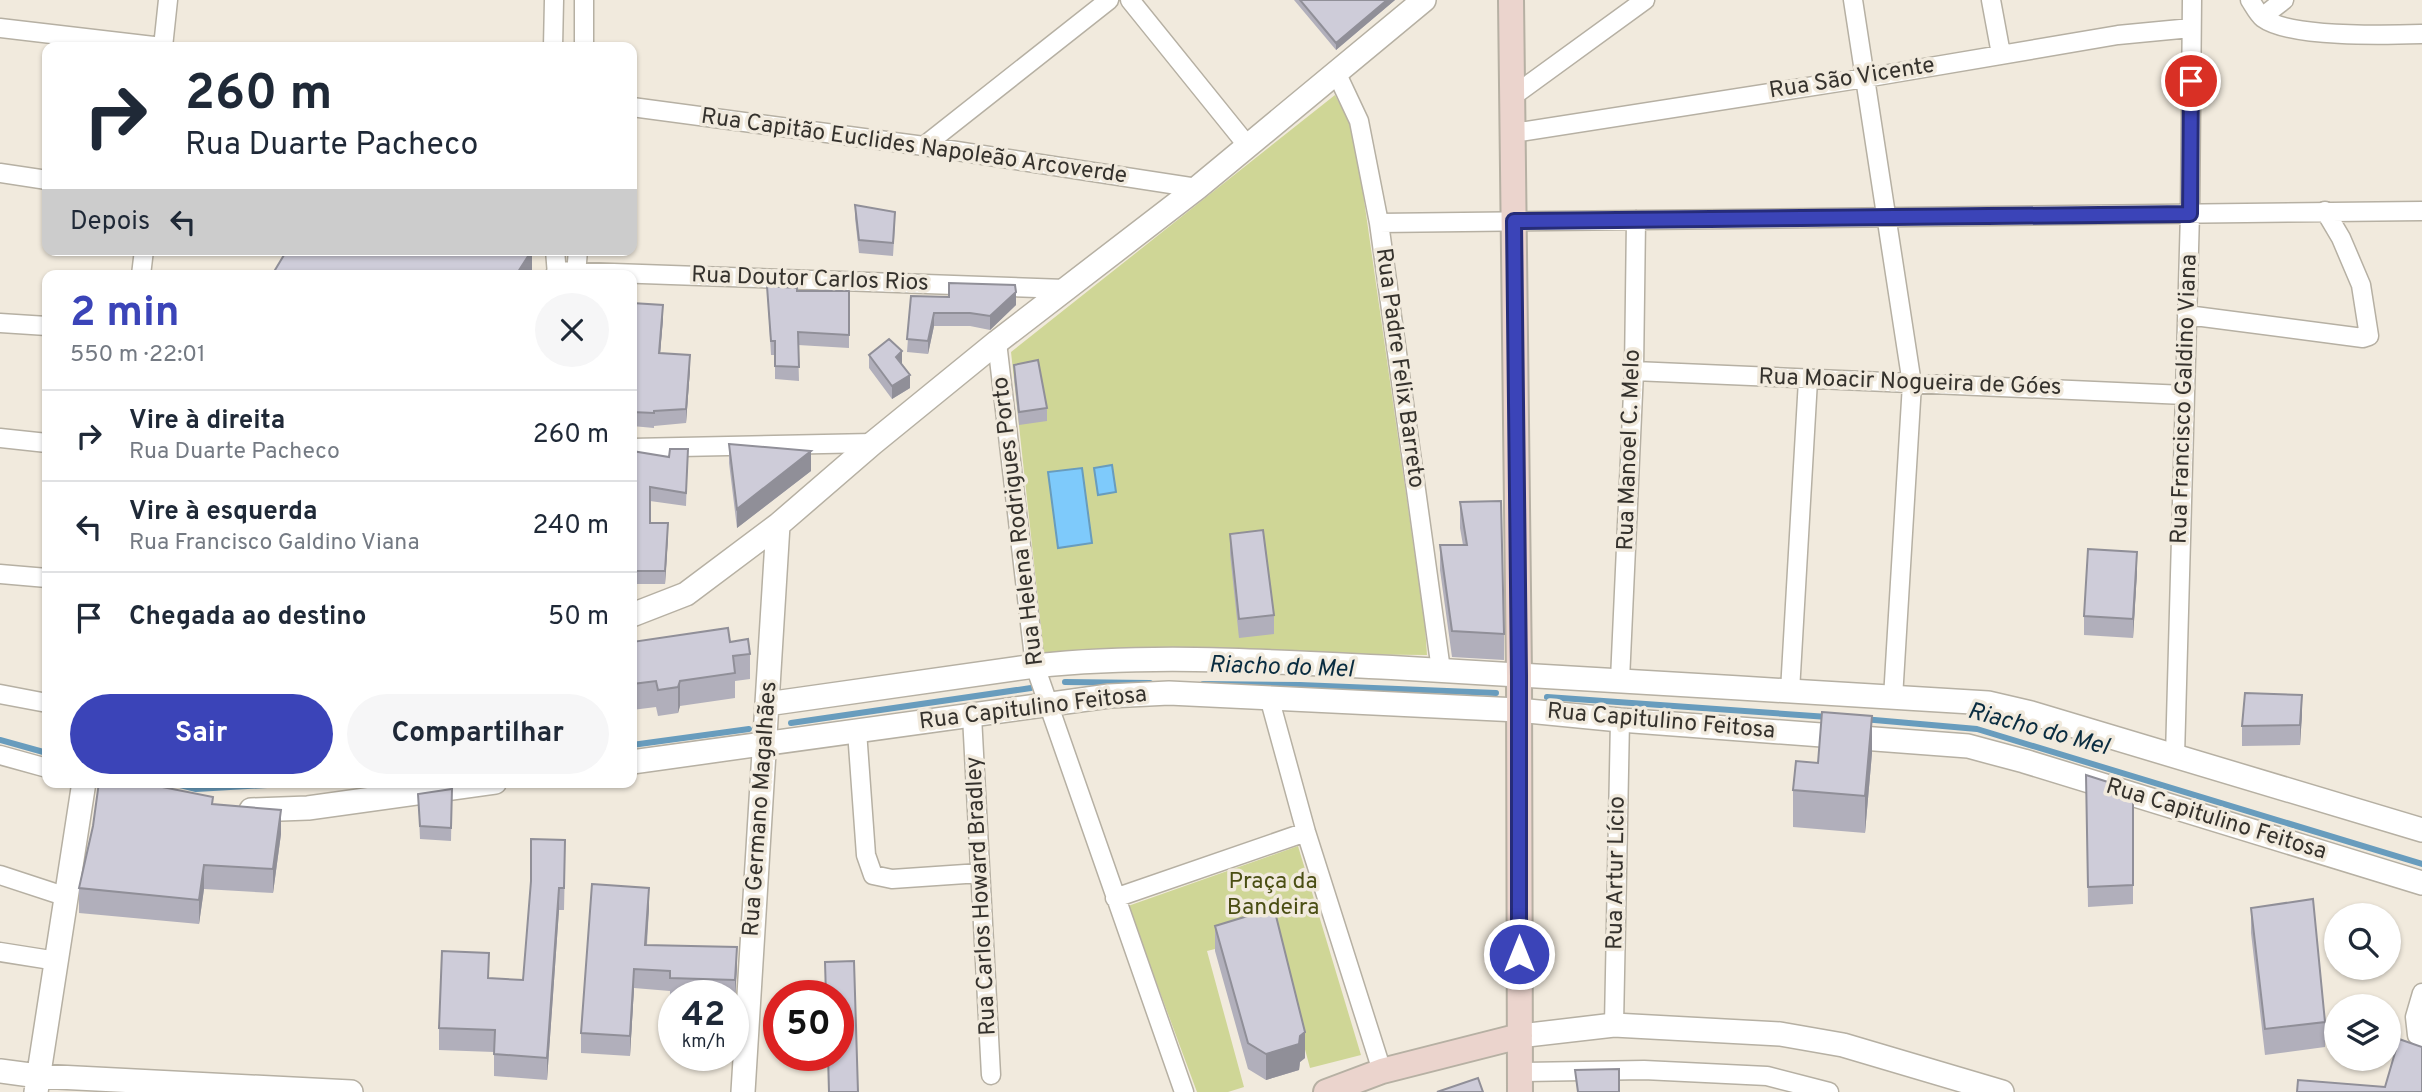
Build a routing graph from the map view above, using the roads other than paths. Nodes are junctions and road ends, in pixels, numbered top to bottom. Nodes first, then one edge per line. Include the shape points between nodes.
1 (168, 0) edge
2 (554, 0) edge
3 (584, 0) edge
4 (1109, 0) edge
5 (1130, 0) edge
6 (1424, 0) edge
7 (1511, 0) edge
8 (1645, 0) edge
9 (1853, 0) edge
10 (1991, 0) edge
11 (2192, 0) edge
12 (2250, 0) edge
13 (2284, 0) edge
14 (2262, 17) junction
15 (0, 28) edge
16 (2191, 28) junction
17 (2422, 34) edge
18 (120, 42) edge
19 (164, 42) edge
20 (553, 42) edge
21 (584, 42) edge
22 (2001, 54) junction
23 (1336, 72) junction
24 (1865, 78) junction
25 (1513, 96) junction
26 (637, 108) edge
27 (1513, 133) junction
28 (924, 145) junction
29 (1247, 145) junction
30 (0, 173) edge
31 (42, 179) edge
32 (1197, 188) junction
33 (2325, 211) junction
34 (2422, 211) edge
35 (2190, 214) junction
36 (1887, 216) junction
37 (1636, 220) junction
38 (1514, 221) junction
39 (1379, 223) junction
40 (637, 275) edge
41 (1065, 289) junction
42 (2187, 315) junction
43 (0, 323) edge
44 (42, 326) edge
45 (997, 342) junction
46 (1634, 371) junction
47 (1808, 380) junction
48 (1912, 384) junction
49 (2185, 394) junction
50 (0, 439) edge
51 (42, 443) edge
52 (873, 443) junction
53 (637, 448) edge
54 (778, 525) junction
55 (0, 574) edge
56 (42, 578) edge
57 (637, 613) edge
58 (1035, 667) junction
59 (1441, 670) junction
60 (1519, 675) junction
61 (1620, 681) junction
62 (1790, 691) junction
63 (0, 694) edge
64 (1269, 697) junction
65 (1893, 698) junction
66 (42, 702) edge
67 (1046, 704) junction
68 (767, 705) junction
69 (1518, 710) junction
70 (972, 716) junction
71 (1620, 720) junction
72 (857, 731) junction
73 (766, 743) junction
74 (0, 755) edge
75 (2175, 756) junction
76 (637, 761) edge
77 (42, 767) edge
78 (83, 788) edge
79 (452, 788) edge
80 (232, 808) edge
81 (2422, 830) edge
82 (1306, 832) junction
83 (980, 873) junction
84 (0, 875) edge
85 (2422, 883) edge
86 (66, 897) junction
87 (1115, 898) junction
88 (0, 952) edge
89 (57, 961) junction
90 (2422, 993) edge
91 (1614, 1025) junction
92 (1520, 1036) junction
93 (2422, 1038) edge
94 (0, 1071) edge
95 (1382, 1071) junction
96 (992, 1075) dead end
97 (1520, 1082) edge
98 (37, 1084) edge
99 (351, 1092) edge
100 (743, 1092) edge
101 (1184, 1092) edge
102 (1326, 1092) edge
103 (1829, 1092) edge
104 (2002, 1092) edge

1 - 19 street
2 - 20 street
3 - 21 street
4 - 28 street
5 - 29 street
6 - 23 street
7 - 25 main road
8 - 25 street
9 - 24 street
10 - 22 street
11 - 16 street, Rua Francisco Galdino Viana
12 - 14 street
13 - 14 street
14 - 17 street via 2316,31
15 - 18 street
16 - 22 street, Rua São Vicente
16 - 35 street, Rua Francisco Galdino Viana
22 - 24 street, Rua São Vicente
23 - 29 street
23 - 39 street, Rua Padre Felix Barreto via 1359,121
24 - 27 street, Rua São Vicente
24 - 36 street
25 - 27 main road
26 - 28 street, Rua Capitão Euclides Napoleão Arcoverde
27 - 38 main road
28 - 32 street, Rua Capitão Euclides Napoleão Arcoverde
29 - 32 street
30 - 31 street
32 - 41 street
33 - 34 street
33 - 35 street
33 - 42 street via 2361,285 2369,337
35 - 36 street
35 - 42 street, Rua Francisco Galdino Viana
36 - 37 street
36 - 48 street
37 - 38 street
37 - 46 street, Rua Manoel C. Melo
38 - 39 street
38 - 60 main road
39 - 59 street, Rua Padre Felix Barreto
40 - 41 street, Rua Doutor Carlos Rios
41 - 45 street
42 - 49 street, Rua Francisco Galdino Viana
43 - 44 street
45 - 52 street
45 - 58 street, Rua Helena Rodrigues Porto
46 - 47 street, Rua Moacir Nogueira de Góes
46 - 61 street, Rua Manoel C. Melo
47 - 48 street, Rua Moacir Nogueira de Góes
47 - 62 street
48 - 49 street, Rua Moacir Nogueira de Góes
48 - 65 street
49 - 75 street, Rua Francisco Galdino Viana
50 - 51 street
52 - 53 street
52 - 54 street
54 - 57 street via 686,594
54 - 68 street, Rua Germano Magalhães
55 - 56 street
58 - 59 street, Rua Capitulino Feitosa via 1162,659
58 - 67 street, Rua Helena Rodrigues Porto
58 - 68 street, Rua Capitulino Feitosa
59 - 60 street, Rua Capitulino Feitosa
60 - 61 street, Rua Capitulino Feitosa
60 - 69 main road
61 - 62 street, Rua Capitulino Feitosa
62 - 65 street, Rua Capitulino Feitosa
63 - 66 street
64 - 67 street, Rua Capitulino Feitosa via 1148,694
64 - 69 street, Rua Capitulino Feitosa
64 - 82 street
65 - 75 street, Rua Capitulino Feitosa via 1988,703
67 - 70 street, Rua Capitulino Feitosa
67 - 87 street, Rua Helena Rodrigues Porto
68 - 73 street, Rua Germano Magalhães
69 - 71 street, Rua Capitulino Feitosa
69 - 92 main road
70 - 72 street, Rua Capitulino Feitosa
70 - 83 street, Rua Carlos Howard Bradley
71 - 85 street, Rua Capitulino Feitosa via 1968,746
71 - 91 street, Rua Artur Lício
72 - 73 street, Rua Capitulino Feitosa
72 - 83 street via 866,855 873,875 892,879
73 - 76 street, Rua Capitulino Feitosa
73 - 100 street, Rua Germano Magalhães
74 - 77 street
75 - 81 street, Rua Capitulino Feitosa
78 - 86 street
79 - 80 street via 308,808
82 - 87 street
82 - 95 street
83 - 96 street, Rua Carlos Howard Bradley
84 - 86 street
86 - 89 street
87 - 101 street
88 - 89 street
89 - 98 street
90 - 93 street via 2415,1017 2417,1035
91 - 92 street
91 - 104 street via 1780,1034 1830,1042
92 - 95 main road
92 - 97 main road
94 - 98 street
95 - 102 main road
97 - 103 street via 1644,1070 1767,1076
98 - 99 street

